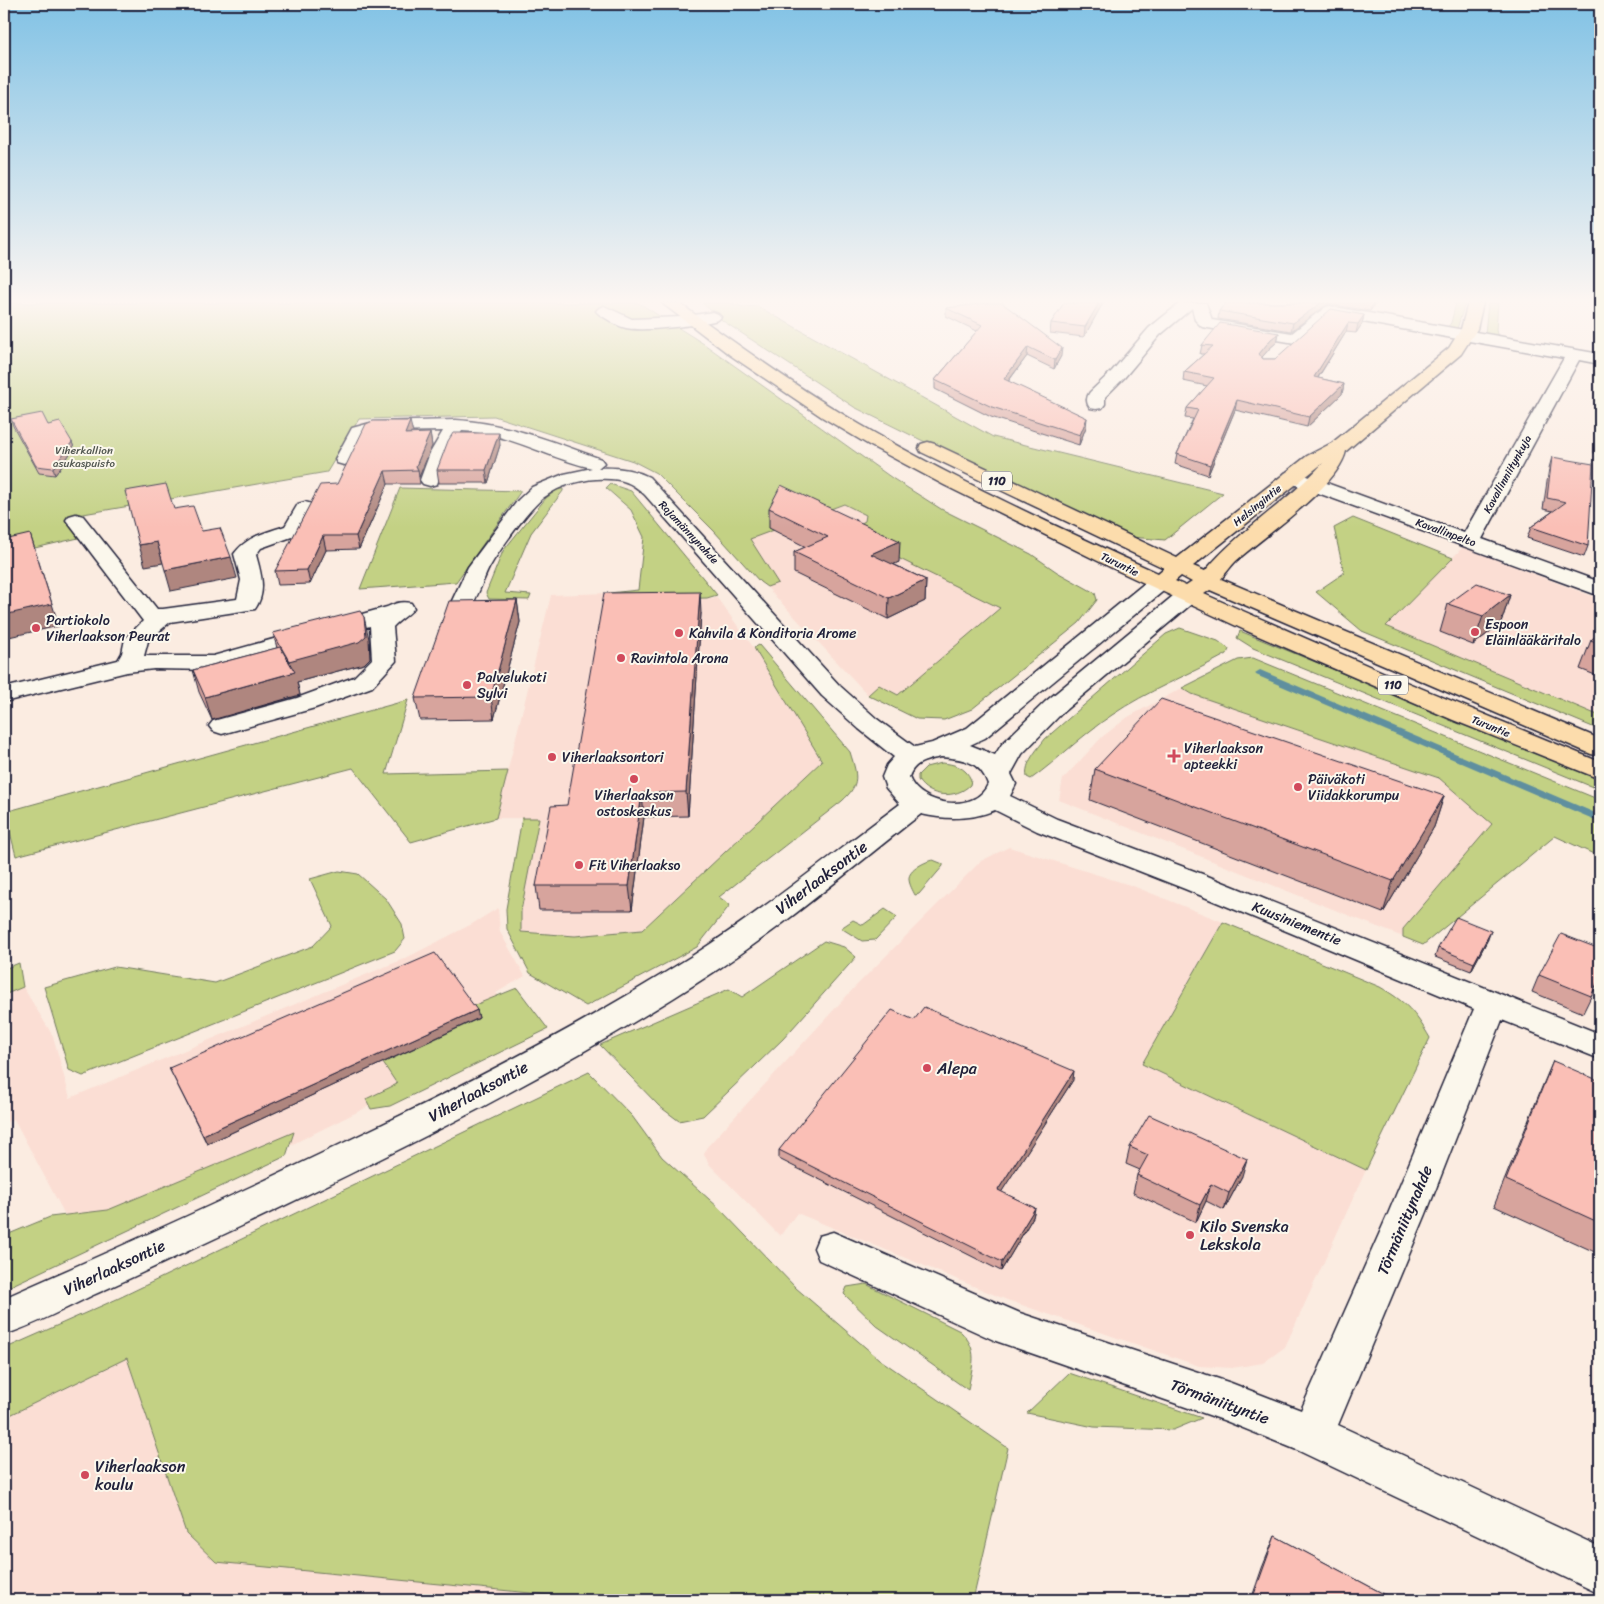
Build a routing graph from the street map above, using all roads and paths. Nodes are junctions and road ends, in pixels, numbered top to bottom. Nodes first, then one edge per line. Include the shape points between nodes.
1 (784, 378) edge
2 (796, 378) edge
3 (1116, 378) edge
4 (1422, 378) edge
5 (1561, 378) edge
6 (1096, 404) dead end
7 (456, 425) junction
8 (1339, 447) junction
9 (344, 459) dead end
10 (594, 463) dead end
11 (1292, 477) junction
12 (430, 480) dead end
13 (1314, 485) junction
14 (304, 508) dead end
15 (76, 520) dead end
16 (1470, 541) junction
17 (1178, 567) junction
18 (1208, 581) junction
19 (1159, 583) junction
20 (1600, 589) edge
21 (1187, 596) junction
22 (462, 605) edge
23 (163, 616) junction
24 (127, 665) junction
25 (4, 695) edge
26 (222, 726) dead end
27 (941, 748) junction
28 (1600, 748) edge
29 (910, 756) junction
30 (1600, 771) edge
31 (997, 785) junction
32 (917, 804) junction
33 (1493, 1004) junction
34 (1600, 1047) edge
35 (833, 1248) dead end
36 (4, 1317) edge
37 (1312, 1434) junction
38 (1600, 1571) edge

1 - 19 main road, Turuntie / 110 via 826,411 897,453
2 - 17 main road, Turuntie / 110 via 862,417
3 - 6 street via 1096,396
4 - 8 main road, Helsingintie
5 - 16 street, Kavallinniitynkuja
7 - 9 street via 374,426 358,432
7 - 10 street via 485,427 529,438
7 - 12 street
8 - 11 main road, Helsingintie
8 - 13 main road, Helsingintie via 1332,465
11 - 13 street, Kavallinpelto
11 - 17 main road, Helsingintie
13 - 16 street, Kavallinpelto
13 - 18 main road, Helsingintie via 1227,558
14 - 23 street via 292,530 254,544 245,554 252,580 247,604
15 - 23 street via 150,616
16 - 20 street, Kavallinpelto
17 - 18 main road, Turuntie / 110
17 - 19 main road, Helsingintie
18 - 21 main road, Helsingintie
18 - 28 main road, Turuntie / 110
19 - 21 main road, Turuntie / 110
19 - 27 street via 976,733
21 - 30 main road, Turuntie / 110
21 - 31 street via 1054,707 1011,750
22 - 29 street, Rajamännynahde via 479,567 525,504 539,491 590,474 634,477 652,491 831,691
23 - 24 street via 137,639
24 - 25 street
24 - 26 street via 214,663 403,608 381,626 384,662 363,682 306,703
27 - 29 street
27 - 31 street via 973,753 991,763
29 - 32 street via 897,767 895,778 902,794
31 - 32 street via 980,807 940,811
31 - 33 street, Kuusiniementie via 1047,825
32 - 36 street, Viherlaaksontie via 817,882 702,964 590,1032 458,1103 315,1174
33 - 34 street, Kuusiniementie
33 - 37 street, Törmäniitynahde
35 - 37 street, Törmäniityntie via 1010,1328
37 - 38 street, Törmäniityntie

